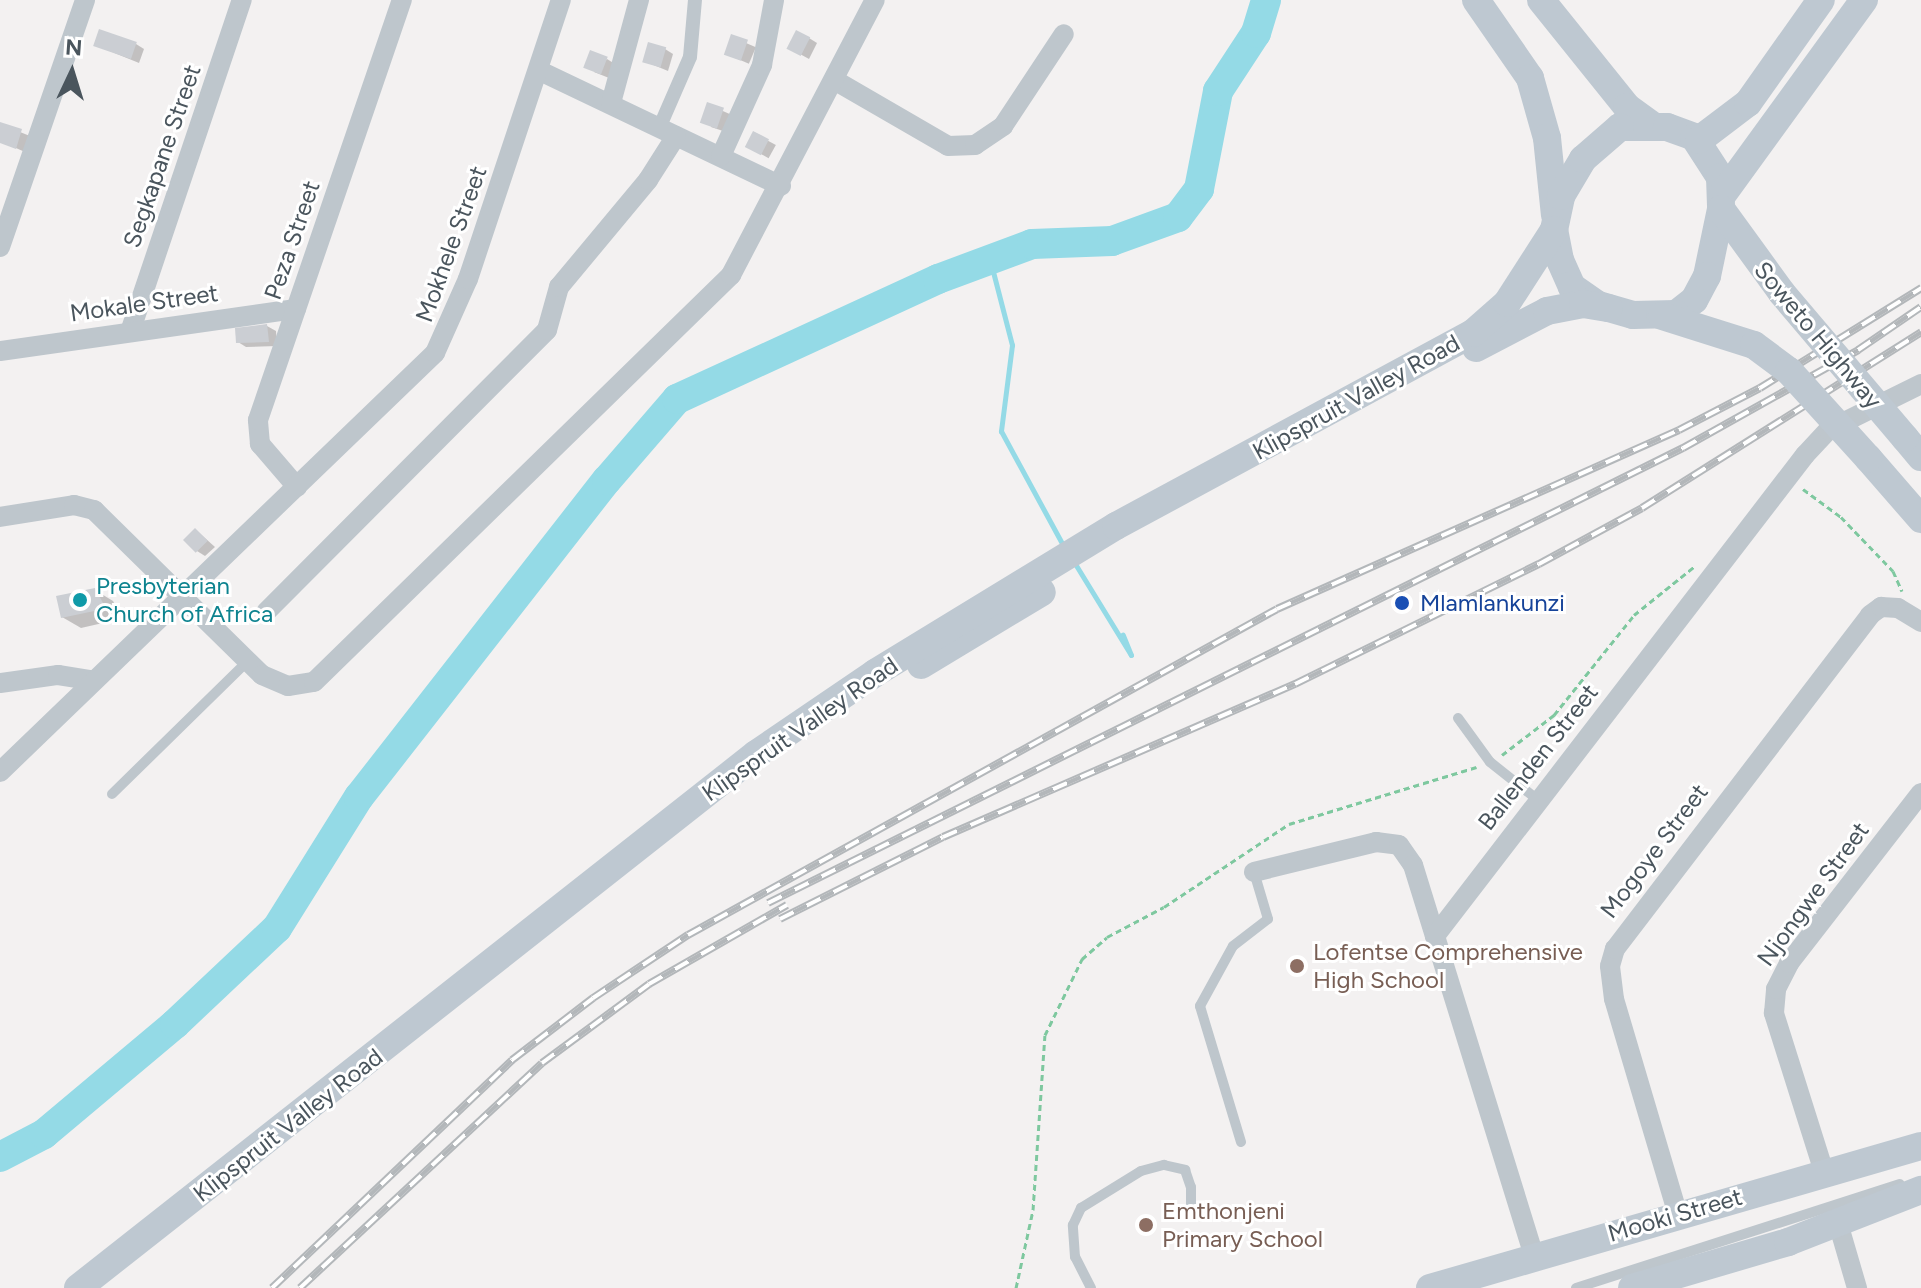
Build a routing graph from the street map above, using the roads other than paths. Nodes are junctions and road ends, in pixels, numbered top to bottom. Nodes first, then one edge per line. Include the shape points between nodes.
1 (85, 0) edge
2 (242, 0) edge
3 (402, 0) edge
4 (561, 0) edge
5 (639, 0) edge
6 (695, 0) edge
7 (774, 0) edge
8 (875, 0) edge
9 (1476, 0) edge
10 (1541, 0) edge
11 (1821, 0) edge
12 (1864, 0) edge
13 (1064, 34) dead end
14 (540, 71) junction
15 (836, 81) junction
16 (611, 103) junction
17 (1653, 126) junction
18 (668, 131) junction
19 (1699, 140) junction
20 (721, 156) junction
21 (781, 186) junction
22 (1722, 202) junction
23 (1554, 223) junction
24 (0, 247) edge
25 (1609, 308) junction
26 (296, 309) junction
27 (1662, 316) junction
28 (131, 329) junction
29 (0, 351) edge
30 (1921, 384) edge
31 (1913, 448) edge
32 (297, 487) junction
33 (0, 517) edge
34 (1921, 519) edge
35 (1120, 533) junction
36 (1032, 587) junction
37 (182, 596) junction
38 (266, 612) dead end
39 (1917, 618) edge
40 (247, 662) junction
41 (94, 681) junction
42 (0, 683) edge
43 (1458, 718) dead end
44 (0, 772) edge
45 (1921, 793) edge
46 (112, 794) dead end
47 (1538, 800) junction
48 (1254, 872) joint
49 (1435, 936) junction
50 (1241, 1142) dead end
51 (1921, 1146) edge
52 (1921, 1157) edge
53 (1824, 1172) junction
54 (1921, 1177) edge
55 (1921, 1190) edge
56 (1678, 1215) junction
57 (1191, 1216) dead end
58 (1838, 1223) junction
59 (1534, 1256) junction
60 (1697, 1279) edge
61 (78, 1288) edge
62 (107, 1288) edge
63 (1091, 1288) edge
64 (1430, 1288) edge
65 (1467, 1288) edge
66 (1576, 1288) edge
67 (1632, 1288) edge
68 (1857, 1288) edge

1 - 24 street
2 - 28 street, Segkapane Street
3 - 26 street, Peza Street
4 - 14 street, Mokhele Street
5 - 16 street
6 - 18 street via 690,57
7 - 20 street via 762,65
8 - 15 street
9 - 23 main road via 1530,78 1547,138
10 - 17 main road via 1627,107
11 - 19 main road via 1748,103
12 - 22 main road
13 - 15 street via 1003,126 968,147 948,146
14 - 16 street
14 - 32 street, Mokhele Street via 443,343
15 - 21 street
16 - 18 street
17 - 19 main road via 1680,130
17 - 23 main road via 1628,125 1610,132 1570,179
18 - 20 street
18 - 38 street via 648,180 559,287 547,330
19 - 22 main road via 1714,161
20 - 21 street
21 - 40 street via 731,275 331,669 314,682 288,686 268,680
22 - 27 main road via 1704,285 1687,307
22 - 31 main road, Soweto Highway, bridge via 1782,293
23 - 25 main road via 1572,287
23 - 35 main road, Klipspruit Valley Road via 1507,303 1473,333
25 - 27 main road
25 - 35 main road, Klipspruit Valley Road via 1570,305 1531,318
26 - 28 street, Mokale Street
26 - 32 street, Peza Street via 257,431 260,444
27 - 34 main road, Soweto Highway, bridge via 1754,345 1789,371
28 - 29 street, Mokale Street
30 - 47 street, Ballenden Street via 1828,430
32 - 37 street, Mokhele Street
33 - 37 street via 74,505 90,508
35 - 36 main road, Klipspruit Valley Road
36 - 61 main road, Klipspruit Valley Road via 756,754
36 - 62 main road, Klipspruit Valley Road via 743,787
37 - 40 street
37 - 41 street, Mokhele Street
39 - 56 street, Mogoye Street via 1885,606 1870,615 1615,949 1610,966 1614,999
40 - 46 lane
41 - 42 street via 58,675
41 - 44 street, Mokhele Street
43 - 47 lane via 1490,762
45 - 53 street, Njongwe Street via 1789,963 1776,989 1774,1013
47 - 49 street, Ballenden Street
48 - 49 street via 1376,842 1399,845 1413,865
48 - 50 lane via 1268,919 1233,946 1200,1006
49 - 59 street
51 - 53 main road, Mooki Street
52 - 65 lane, Mooki Street
53 - 56 main road, Mooki Street
54 - 66 lane, Mooki Street
55 - 58 main road
56 - 59 main road, Mooki Street
57 - 63 lane via 1187,1175 1164,1165 1141,1171 1081,1208 1073,1225 1075,1257
58 - 60 main road
58 - 68 street
59 - 64 main road, Mooki Street
60 - 67 main road

